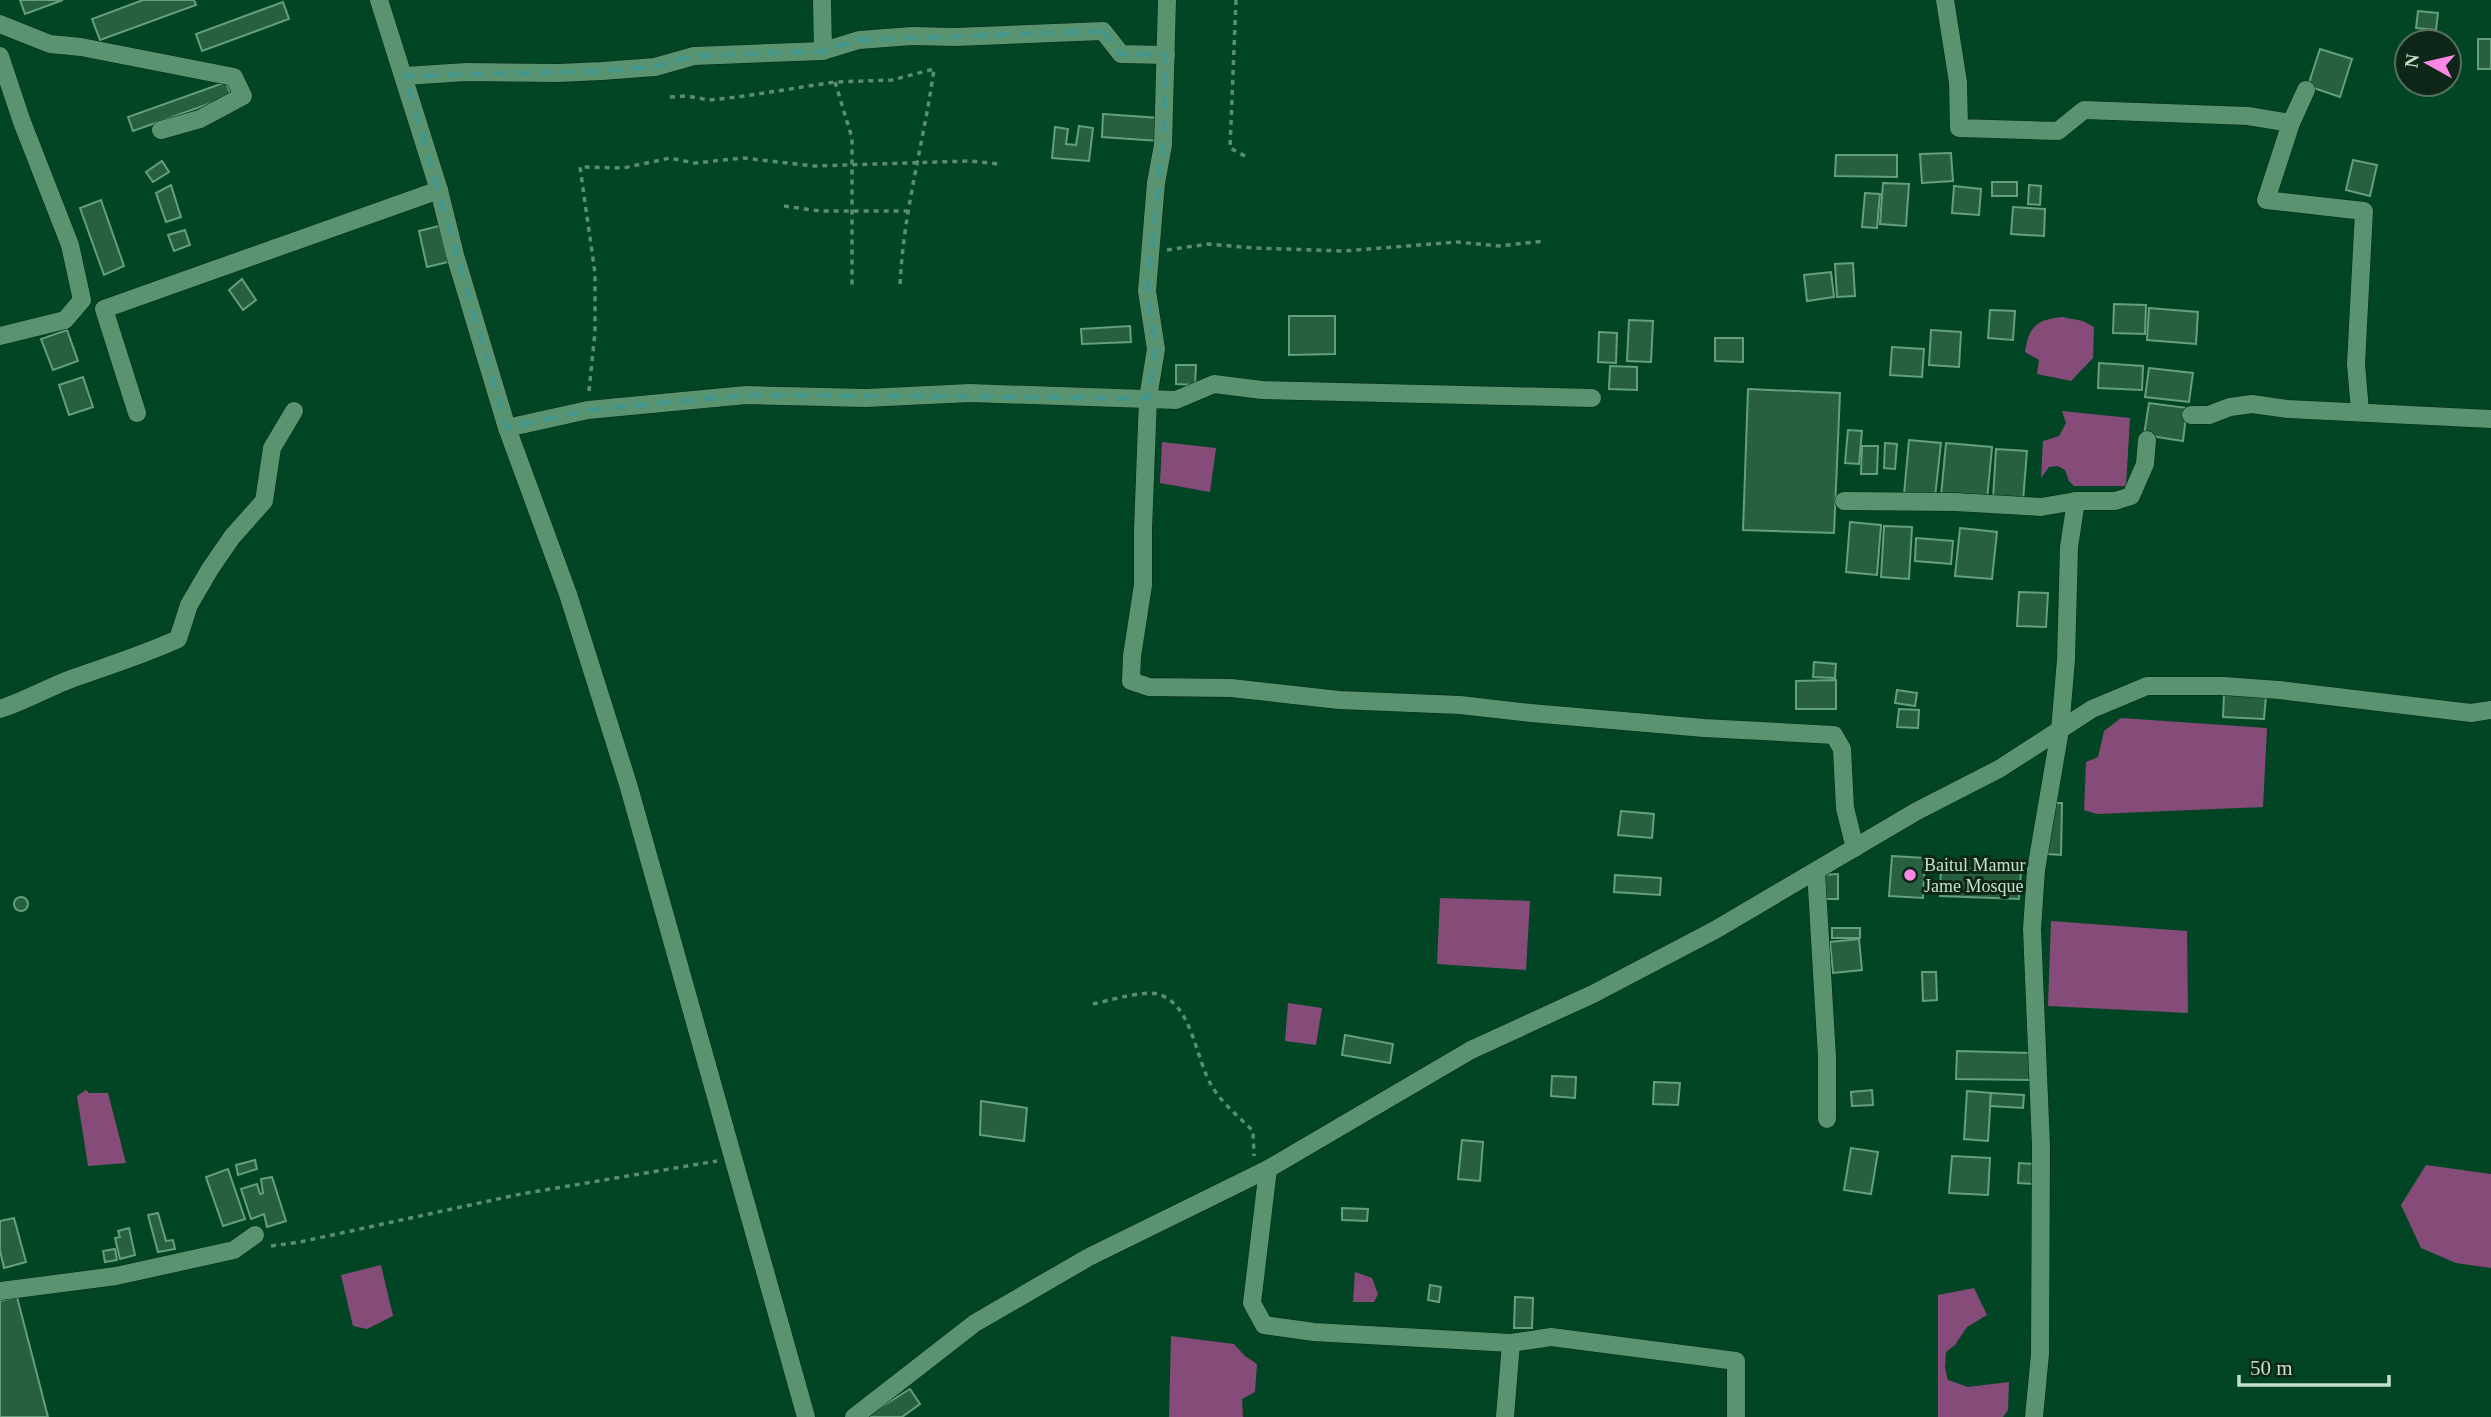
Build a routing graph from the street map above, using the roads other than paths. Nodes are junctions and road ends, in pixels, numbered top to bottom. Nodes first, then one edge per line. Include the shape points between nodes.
1 (379, 0) edge
2 (822, 0) edge
3 (1167, 0) edge
4 (1945, 0) edge
5 (0, 24) edge
6 (823, 51) junction
7 (1166, 55) junction
8 (0, 56) edge
9 (405, 76) junction
10 (2306, 90) dead end
11 (2291, 123) junction
12 (161, 130) dead end
13 (439, 190) junction
14 (0, 336) edge
15 (1148, 398) junction
16 (1592, 398) dead end
17 (294, 411) dead end
18 (2360, 411) junction
19 (137, 413) dead end
20 (2191, 415) dead end
21 (2491, 419) edge
22 (507, 428) junction
23 (2147, 440) dead end
24 (1844, 501) dead end
25 (2076, 501) junction
26 (0, 709) edge
27 (2491, 710) edge
28 (2060, 730) junction
29 (1855, 848) junction
30 (1816, 871) junction
31 (1827, 1119) dead end
32 (1261, 1172) junction
33 (255, 1235) dead end
34 (0, 1292) edge
35 (1511, 1343) junction
36 (806, 1417) edge
37 (855, 1417) edge
38 (1505, 1417) edge
39 (1736, 1417) edge
40 (2034, 1417) edge

1 - 9 street
2 - 6 street
3 - 7 street
4 - 11 street via 1958,82 1959,128 2058,131 2084,110 2248,116
5 - 12 street via 50,44 234,77 243,96 200,119
6 - 7 street via 859,40 912,36 1103,31 1121,54
6 - 9 street via 694,56 655,67 602,71
7 - 15 street via 1163,145 1147,291 1156,349
8 - 14 street via 70,245 82,300 65,320
9 - 13 street
10 - 11 street
11 - 18 street via 2266,200 2364,211 2356,364
13 - 19 street via 104,309
13 - 22 street
15 - 16 street via 1176,400 1214,384 1262,390
15 - 22 street via 970,393 866,398 746,395 588,410
15 - 29 street via 1143,585 1132,681 1149,687 1231,688 1339,700 1460,705 1834,735 1842,750 1845,808
17 - 26 street via 272,448 264,501 211,569 189,605 178,639
18 - 20 street via 2252,404
18 - 21 street
22 - 36 street via 568,594 628,784
23 - 25 street via 2145,464 2131,496 2115,501
24 - 25 street via 2040,507
25 - 28 street via 2069,547
27 - 28 street via 2471,713 2223,686 2147,686 2092,709
28 - 29 street
28 - 40 street via 2036,870 2032,929 2041,1146 2040,1354
29 - 30 street
30 - 31 street
30 - 32 street via 1593,994 1471,1051
32 - 35 street via 1252,1303 1264,1325
32 - 37 street via 1089,1257 975,1322
33 - 34 street via 234,1250 116,1276
35 - 38 street
35 - 39 street via 1551,1337 1736,1361

